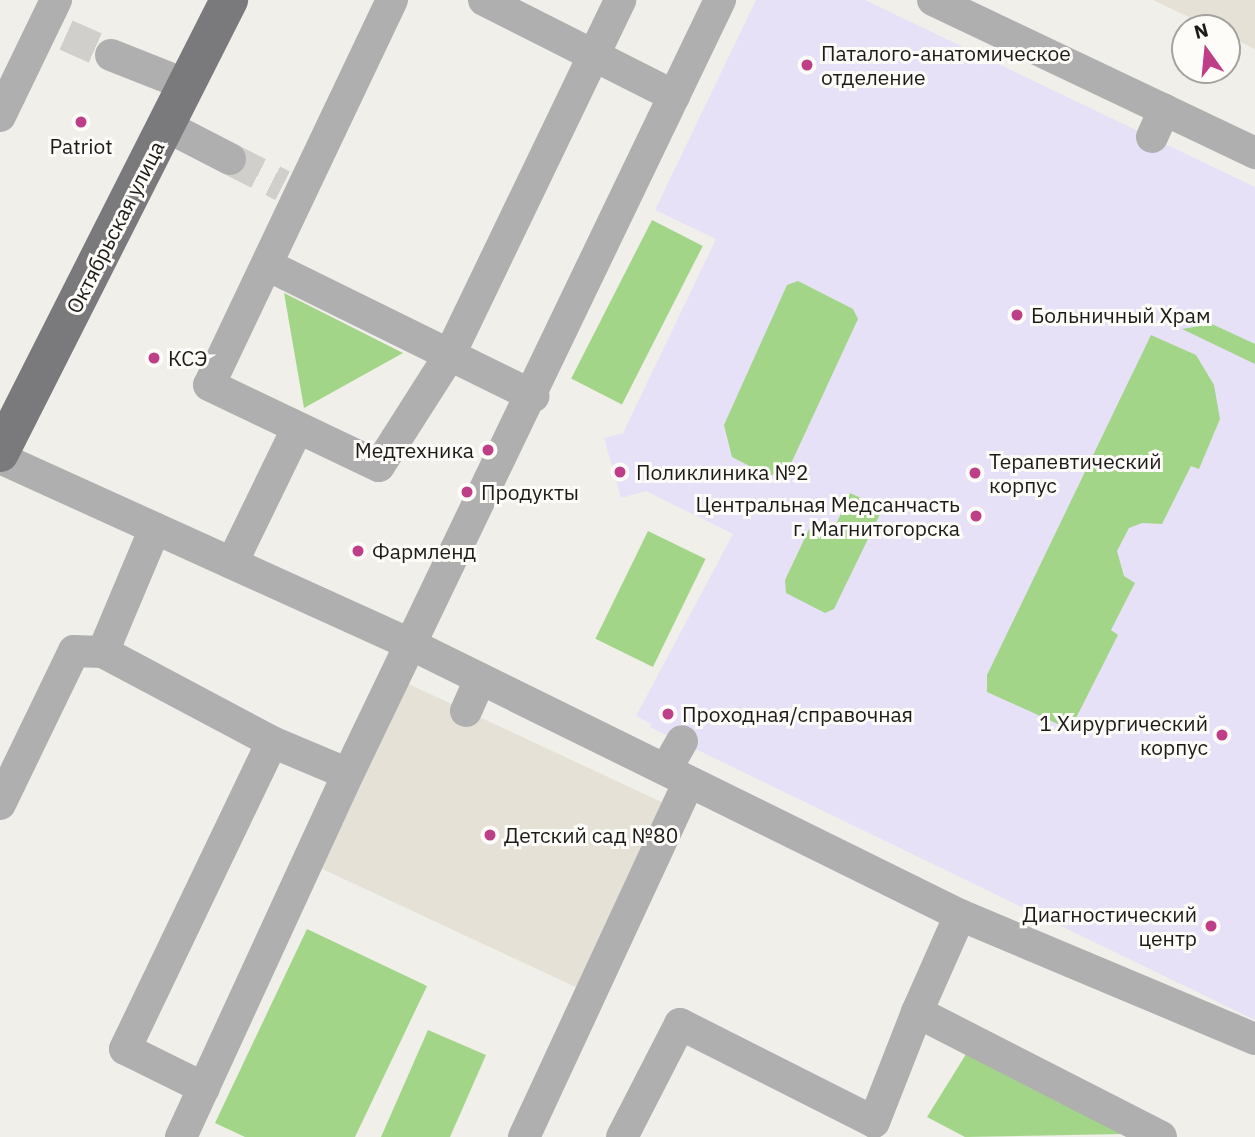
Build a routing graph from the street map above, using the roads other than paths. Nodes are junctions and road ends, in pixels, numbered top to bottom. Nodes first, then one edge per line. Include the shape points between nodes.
1 (229, 0) edge
2 (392, 0) edge
3 (484, 0) edge
4 (620, 0) edge
5 (720, 0) edge
6 (933, 0) edge
7 (55, 2) edge
8 (66, 35) dead end
9 (592, 52) junction
10 (111, 55) tunnel mouth
11 (187, 85) junction
12 (674, 96) junction
13 (0, 116) edge
14 (166, 126) junction
15 (1255, 153) edge
16 (230, 159) tunnel mouth
17 (267, 265) junction
18 (449, 356) junction
19 (533, 396) junction
20 (297, 429) junction
21 (0, 455) edge
22 (155, 528) junction
23 (232, 563) junction
24 (412, 645) junction
25 (103, 652) junction
26 (480, 679) junction
27 (466, 711) dead end
28 (682, 741) dead end
29 (272, 742) junction
30 (348, 774) junction
31 (678, 775) junction
32 (0, 804) edge
33 (960, 915) junction
34 (917, 1012) junction
35 (1255, 1039) edge
36 (204, 1088) junction
37 (875, 1130) edge
38 (181, 1137) edge
39 (524, 1137) edge
40 (622, 1137) edge
41 (1161, 1137) edge

1 - 11 main road, Октябрьская улица
2 - 17 lane via 292,191
3 - 9 lane
4 - 9 lane
5 - 12 lane
6 - 15 lane via 1158,123
7 - 8 lane
7 - 13 lane
9 - 12 lane
9 - 18 lane
10 - 11 lane
11 - 14 main road, Октябрьская улица
12 - 19 lane
14 - 16 lane
14 - 21 main road, Октябрьская улица
17 - 18 lane
17 - 20 lane via 209,385
18 - 19 lane
18 - 20 lane via 379,466
19 - 24 lane
20 - 23 lane
21 - 22 lane
22 - 23 lane
22 - 25 lane
23 - 24 lane
24 - 26 lane
24 - 30 lane
25 - 29 lane
25 - 32 lane via 74,651
26 - 27 lane
26 - 31 lane
28 - 31 lane
29 - 30 lane
29 - 36 lane via 125,1049
30 - 36 lane
31 - 33 lane
31 - 39 lane
33 - 34 lane
33 - 35 lane
34 - 37 lane
34 - 41 lane
36 - 38 lane
37 - 40 lane via 680,1024

